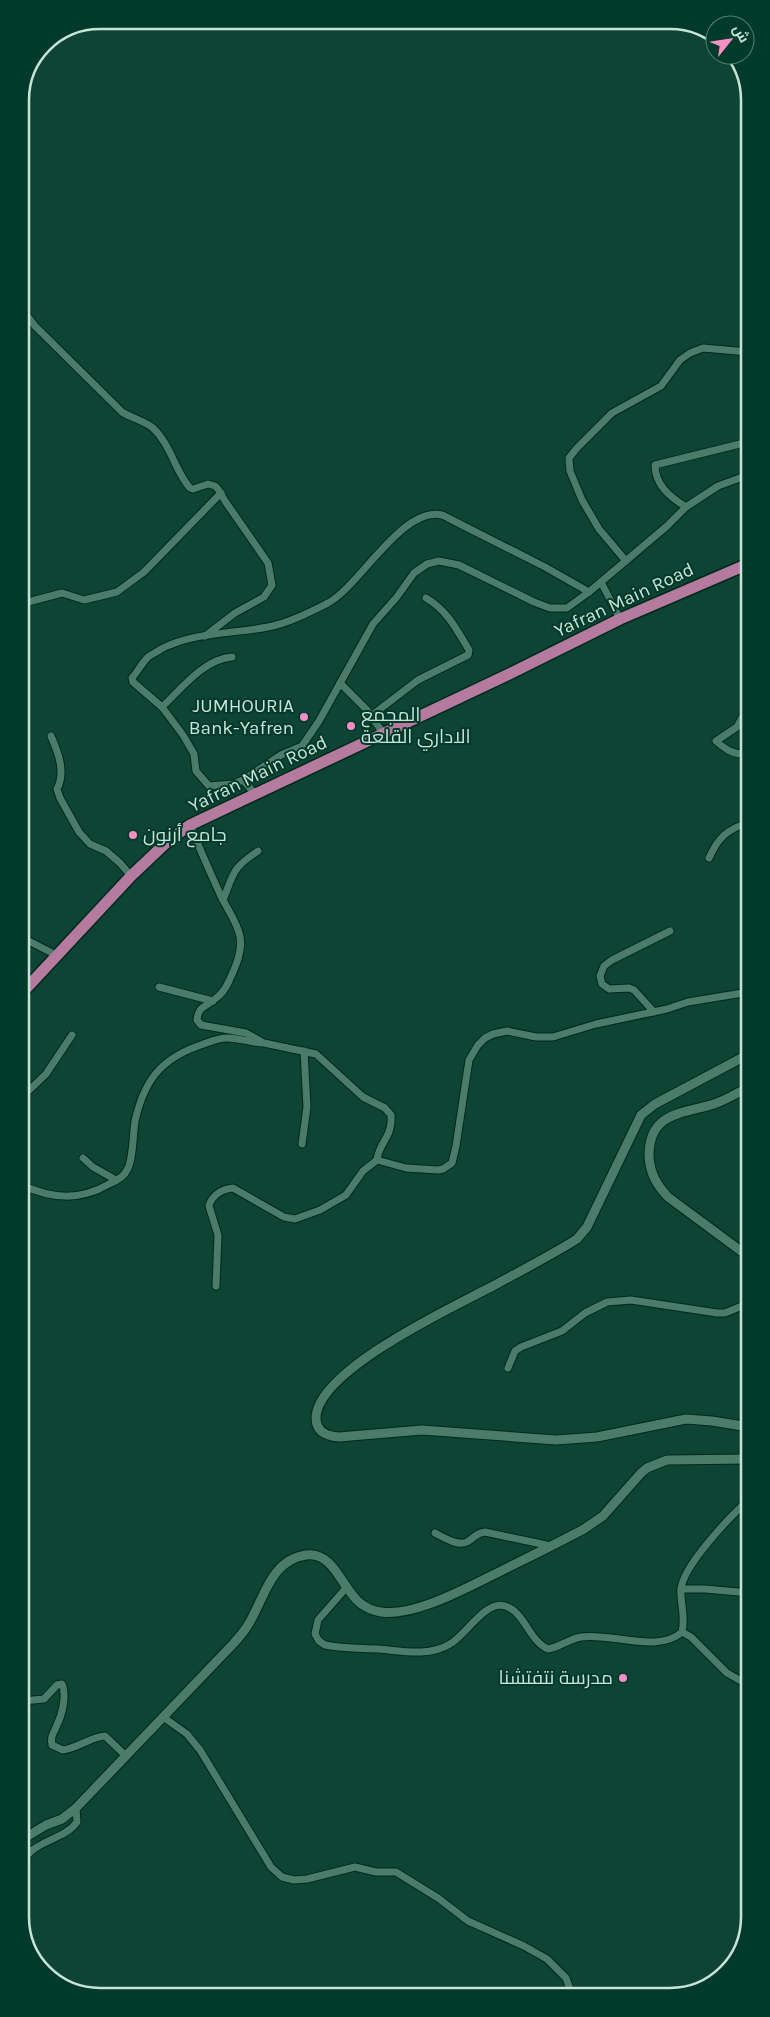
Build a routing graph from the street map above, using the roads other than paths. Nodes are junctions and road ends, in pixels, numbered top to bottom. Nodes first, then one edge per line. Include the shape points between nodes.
1 (29, 319) edge
2 (741, 351) edge
3 (741, 444) edge
4 (741, 478) edge
5 (221, 493) junction
6 (686, 507) junction
7 (626, 561) junction
8 (741, 567) edge
9 (601, 582) junction
10 (590, 592) junction
11 (426, 598) dead end
12 (29, 602) edge
13 (620, 619) junction
14 (204, 636) junction
15 (232, 657) dead end
16 (340, 683) junction
17 (162, 707) junction
18 (371, 716) junction
19 (741, 718) edge
20 (384, 733) junction
21 (51, 736) dead end
22 (741, 755) edge
23 (244, 780) junction
24 (255, 794) junction
25 (190, 825) junction
26 (741, 826) edge
27 (258, 851) dead end
28 (709, 858) dead end
29 (131, 876) junction
30 (223, 900) junction
31 (670, 931) dead end
32 (29, 941) edge
33 (56, 956) junction
34 (29, 986) edge
35 (158, 987) dead end
36 (741, 993) edge
37 (213, 1001) junction
38 (654, 1012) junction
39 (72, 1035) dead end
40 (264, 1043) junction
41 (304, 1051) junction
42 (741, 1058) edge
43 (29, 1090) edge
44 (741, 1091) edge
45 (302, 1144) dead end
46 (83, 1158) dead end
47 (377, 1160) junction
48 (116, 1180) junction
49 (29, 1188) edge
50 (741, 1251) edge
51 (216, 1286) dead end
52 (741, 1306) edge
53 (508, 1368) dead end
54 (741, 1426) edge
55 (741, 1459) edge
56 (741, 1508) edge
57 (435, 1533) dead end
58 (551, 1546) junction
59 (346, 1588) junction
60 (681, 1589) junction
61 (741, 1592) edge
62 (682, 1632) junction
63 (741, 1681) edge
64 (29, 1700) edge
65 (163, 1717) junction
66 (126, 1756) junction
67 (76, 1808) junction
68 (29, 1836) edge
69 (29, 1854) edge
70 (570, 1988) edge

1 - 5 street via 122,412 151,426 159,434 190,488 211,484
2 - 7 street via 702,348 690,353 680,360 661,386 612,413 569,458 570,471 582,500 599,529
3 - 6 street via 655,465 661,486
4 - 6 street via 718,486
5 - 12 street via 144,572 117,592 84,600 62,593
5 - 14 street via 268,563 272,585 264,597
6 - 7 street
7 - 9 street
8 - 13 main road, Yafran Main Road
9 - 10 street
9 - 13 street
10 - 14 street via 442,515 430,516 416,521 392,538 344,593 330,602 270,627
10 - 16 street via 567,608 550,608 459,565 439,561 427,564 414,573 373,624
11 - 18 street via 448,615 469,650 468,654 418,680
13 - 20 main road, Yafran Main Road
14 - 17 street via 175,642 150,656 132,678
15 - 17 street via 210,663
16 - 18 street
16 - 23 street via 302,746
17 - 23 street via 183,735 194,754 196,771 209,786
18 - 20 street
19 - 22 street via 716,741 726,751
20 - 24 main road, Yafran Main Road
21 - 29 street via 61,770 57,789 68,814 90,844 106,851
23 - 24 street
24 - 25 main road, Yafran Main Road
25 - 29 main road, Yafran Main Road
25 - 30 street
26 - 28 street via 726,833 716,843
27 - 30 street via 234,870
29 - 33 main road, Yafran Main Road
30 - 37 street via 238,928 240,952 223,991
31 - 38 street via 612,960 604,966 600,976 602,984 609,989 634,990
32 - 33 street
33 - 34 main road, Yafran Main Road
35 - 37 street
36 - 38 street via 688,1002
37 - 40 street via 201,1007 197,1020 201,1025 246,1033
38 - 47 street via 553,1037 507,1031 485,1038 469,1060 452,1163 438,1170 406,1168
39 - 43 street via 46,1074
40 - 41 street
40 - 48 street via 227,1038 190,1049 166,1062 147,1086 136,1116 131,1162 127,1171
41 - 45 street via 307,1107
41 - 47 street via 316,1054 363,1097 385,1108 391,1115 390,1131
42 - 54 street via 655,1104 641,1115 587,1226 577,1240 415,1326 367,1357 336,1382 316,1415 320,1431 327,1436 339,1437 422,1430 573,1440 686,1419
44 - 50 street via 721,1101 664,1119 652,1136 650,1165 658,1187 668,1197
46 - 48 street
47 - 51 street via 363,1172 346,1195 320,1210 295,1219 233,1188 214,1196 209,1206 218,1236
48 - 49 street via 83,1196 70,1198
52 - 53 street via 717,1314 631,1300 607,1302 585,1313 562,1331 521,1347 515,1351
55 - 58 street via 668,1460 647,1468 602,1516
56 - 60 street via 711,1540 687,1573
57 - 58 street via 459,1544 485,1532
58 - 59 street via 448,1597 408,1610 381,1612 371,1609
59 - 62 street via 318,1620 315,1634 325,1645 404,1652 437,1650 461,1636 486,1610 500,1606 515,1612 537,1642 548,1649 581,1637 656,1641 671,1639
59 - 65 street via 327,1561 318,1556 306,1554 292,1560 271,1577 248,1627
60 - 61 street
60 - 62 street
62 - 63 street via 692,1637 727,1673
64 - 66 street via 44,1699 62,1684 64,1698 51,1738 52,1745 63,1750 105,1736
65 - 66 street
65 - 70 street via 187,1734 200,1750 270,1867 282,1877 306,1879 355,1867 396,1872 468,1921 548,1959 566,1978
66 - 67 street
67 - 68 street
67 - 69 street via 78,1822 74,1826

